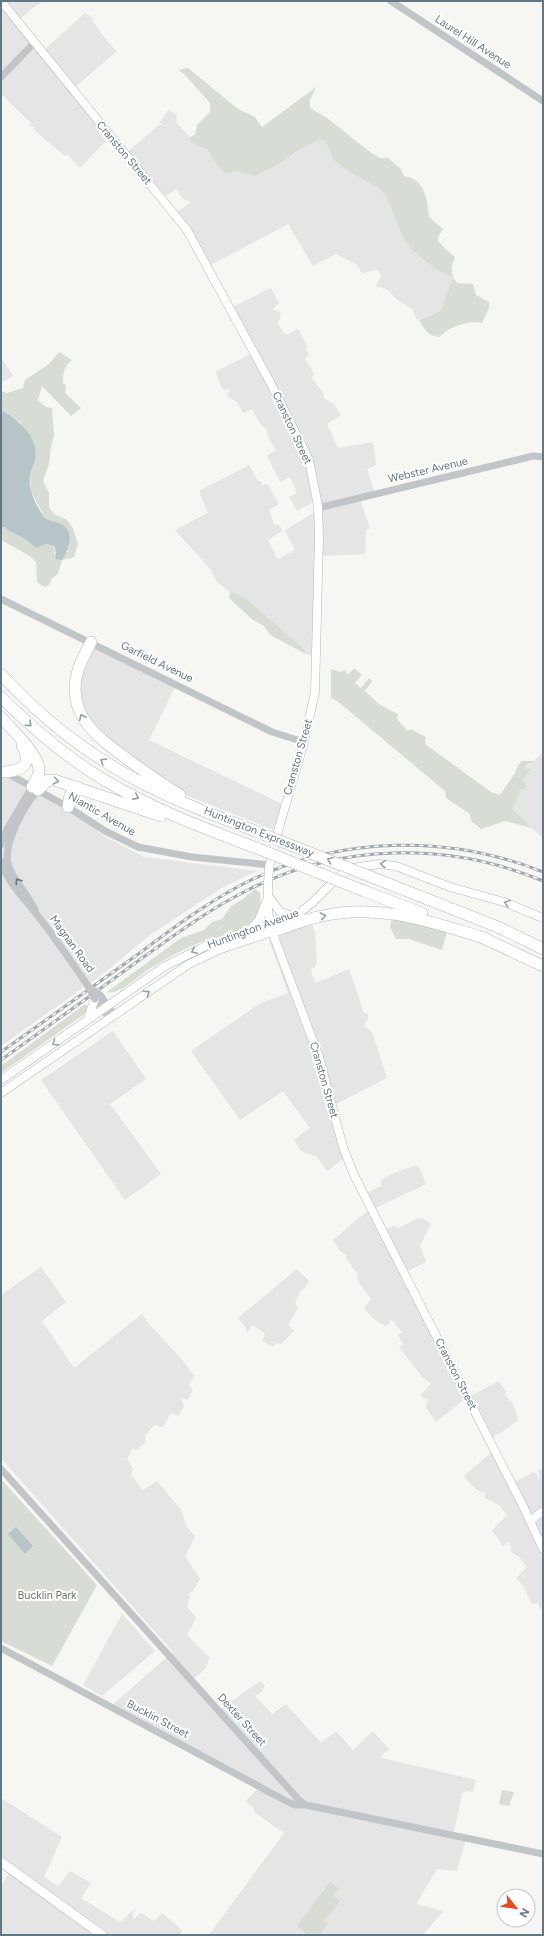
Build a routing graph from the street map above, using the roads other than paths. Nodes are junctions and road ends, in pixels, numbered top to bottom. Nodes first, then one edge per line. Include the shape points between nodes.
1 (390, 1) edge
2 (1, 2) edge
3 (34, 43) junction
4 (1, 77) edge
5 (543, 101) edge
6 (543, 454) edge
7 (533, 456) junction
8 (543, 457) edge
9 (318, 508) junction
10 (1, 599) edge
11 (91, 642) junction
12 (1, 674) edge
13 (1, 697) edge
14 (1, 717) edge
15 (13, 732) junction
16 (304, 742) junction
17 (2, 771) edge
18 (77, 787) junction
19 (35, 789) junction
20 (68, 807) junction
21 (189, 822) junction
22 (239, 825) junction
23 (11, 829) junction
24 (1, 838) edge
25 (1, 845) edge
26 (1, 861) edge
27 (270, 866) junction
28 (268, 896) junction
29 (426, 898) junction
30 (37, 915) junction
31 (293, 916) junction
32 (543, 918) edge
33 (271, 928) junction
34 (248, 932) junction
35 (485, 938) junction
36 (543, 940) edge
37 (543, 949) edge
38 (520, 954) junction
39 (543, 966) edge
40 (543, 970) edge
41 (98, 997) junction
42 (105, 1007) junction
43 (112, 1016) junction
44 (87, 1020) junction
45 (1, 1080) edge
46 (1, 1093) edge
47 (1, 1469) edge
48 (543, 1511) edge
49 (530, 1521) junction
50 (543, 1549) edge
51 (1, 1648) edge
52 (306, 1805) junction
53 (543, 1854) edge
54 (1, 1862) edge
55 (102, 1935) edge

1 - 5 street, Laurel Hill Avenue
2 - 3 main road, Cranston Street
3 - 4 street
3 - 9 main road, Cranston Street via 192,237 297,434 309,460
6 - 7 street
7 - 8 street, Webster Avenue
7 - 9 street, Webster Avenue
9 - 16 main road, Cranston Street via 315,692
10 - 11 street, Garfield Avenue
11 - 16 street, Garfield Avenue via 272,732
22 -> 11 highway via 173,791 102,741 90,729 79,711 75,689 79,667
22 -> 12 highway, Huntington Expressway via 150,788 100,759 54,725
13 -> 21 highway, Huntington Expressway via 42,736 89,770 139,799
14 - 15 highway
15 - 17 highway via 26,752 26,761 18,770
15 - 19 highway via 33,754 38,764
16 - 27 main road, Cranston Street
17 - 19 street, Niantic Avenue
19 -> 18 highway via 50,779
18 - 20 highway via 70,795
18 - 21 highway via 157,815
19 - 20 street, Niantic Avenue
19 - 23 street
20 - 27 street, Niantic Avenue via 105,831 138,847 186,856
21 - 35 highway, Huntington Expressway, bridge
29 -> 22 highway, Huntington Expressway, bridge
23 - 24 street
23 - 25 street
30 -> 23 street, Magnan Road via 8,864
26 - 30 street, Magnan Road via 4,872
27 - 28 main road, Cranston Street, bridge
28 - 31 main road via 280,912
28 - 33 main road, Cranston Street
28 - 34 main road via 259,920
29 - 36 highway
29 - 37 highway, Huntington Expressway via 498,927
30 - 41 street, Magnan Road, bridge
32 -> 31 main road, Huntington Avenue via 504,902 456,889 402,867 379,864 361,866 345,872 313,902
31 - 33 main road, Huntington Avenue
33 - 34 main road, Huntington Avenue
33 -> 35 highway via 323,915 376,911 410,916
43 -> 33 main road, Huntington Avenue via 197,960
33 - 49 main road, Cranston Street via 319,1057 343,1147 354,1175
34 -> 42 main road, Huntington Avenue via 185,955
35 - 38 highway, Huntington Expressway
38 - 39 highway, Huntington Expressway
38 - 40 highway
41 - 42 street, Magnan Road
41 - 44 main road
42 - 43 street, Magnan Road
42 - 44 main road, Huntington Avenue
43 - 46 main road, Huntington Avenue
44 -> 45 main road, Huntington Avenue
47 - 52 street, Dexter Street
48 - 49 main road
49 - 50 main road, Cranston Street
51 - 52 street, Bucklin Street via 290,1803
52 - 53 street
54 - 55 main road

